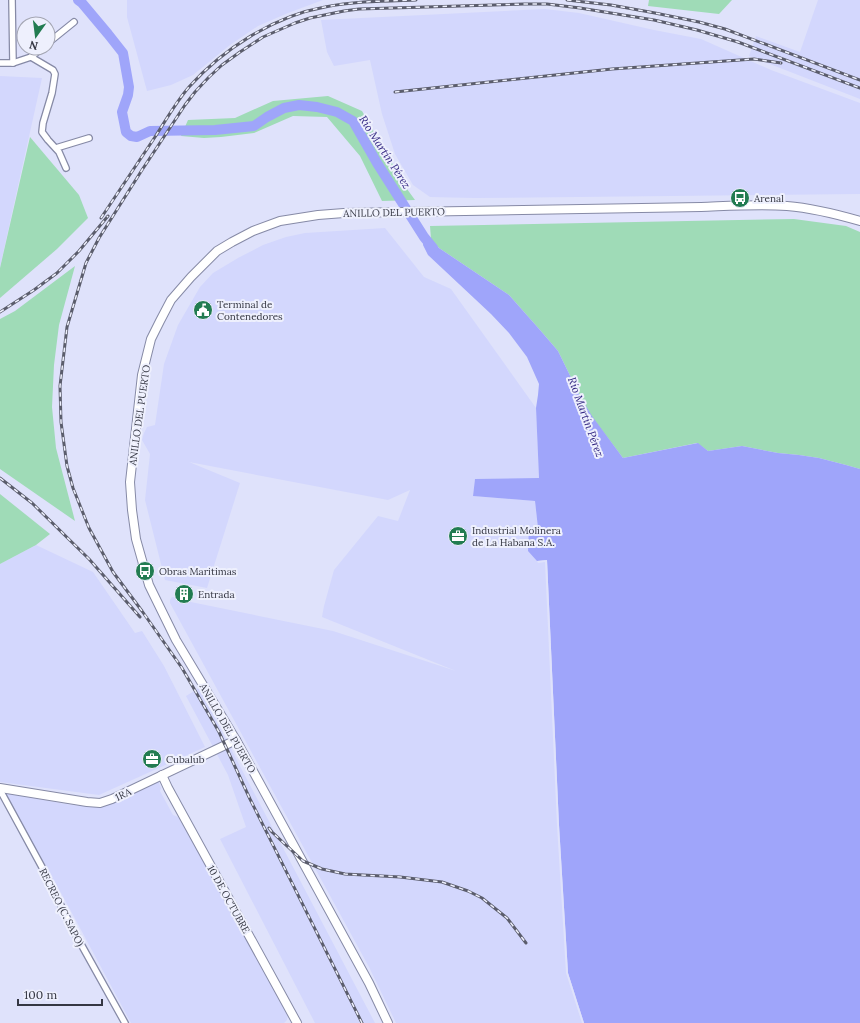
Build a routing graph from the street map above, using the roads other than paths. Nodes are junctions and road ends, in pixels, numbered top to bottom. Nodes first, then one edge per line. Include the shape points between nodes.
1 (12, 0) edge
2 (74, 22) dead end
3 (56, 37) edge
4 (31, 57) joint
5 (0, 63) edge
6 (13, 63) junction
7 (89, 138) dead end
8 (56, 148) junction
9 (66, 168) dead end
10 (860, 221) edge
11 (236, 740) junction
12 (162, 775) junction
13 (0, 789) edge
14 (125, 1023) edge
15 (297, 1023) edge
16 (388, 1023) edge

1 - 6 street
2 - 3 street
4 - 6 street
4 - 8 street via 53,70 55,74 42,132
5 - 6 street
7 - 8 street
8 - 9 street
10 - 11 main road, ANILLO DEL PUERTO via 822,211 786,206 741,205 318,215 280,221 253,231 217,252 171,300 151,339 142,375 130,482 136,539 149,585 176,640
11 - 12 main road, 1RA
11 - 16 main road, ANILLO DEL PUERTO via 369,983
12 - 13 main road, 1RA via 100,803
12 - 15 main road, 10 DE OCTUBRE
13 - 14 street, RECREO (C. SAPO)

